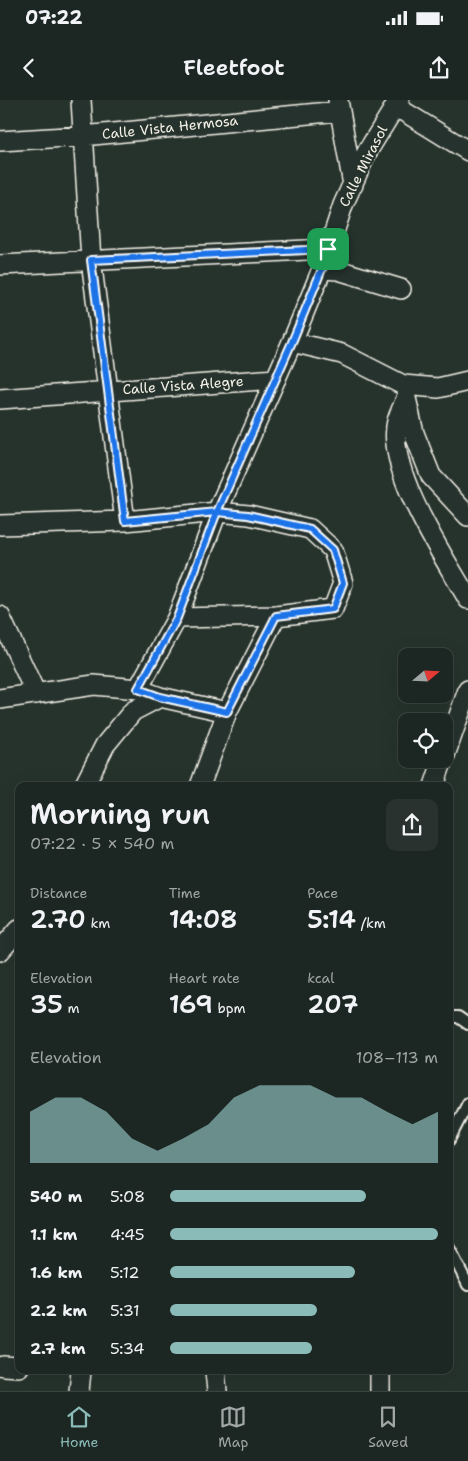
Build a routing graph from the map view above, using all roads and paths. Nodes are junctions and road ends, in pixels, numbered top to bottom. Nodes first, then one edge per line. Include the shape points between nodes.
1 (81, 100) edge
2 (397, 103) edge
3 (339, 105) edge
4 (83, 136) junction
5 (0, 141) edge
6 (468, 151) edge
7 (353, 185) junction
8 (328, 249) junction
9 (91, 260) junction
10 (0, 265) edge
11 (322, 269) junction
12 (401, 289) dead end
13 (292, 342) junction
14 (276, 378) junction
15 (468, 381) edge
16 (109, 390) junction
17 (404, 392) junction
18 (0, 399) edge
19 (217, 512) junction
20 (468, 516) edge
21 (125, 521) junction
22 (0, 526) edge
23 (468, 599) edge
24 (0, 616) edge
25 (276, 616) junction
26 (177, 618) junction
27 (5, 636) edge
28 (138, 689) junction
29 (468, 690) edge
30 (36, 694) junction
31 (160, 697) junction
32 (0, 700) edge
33 (227, 712) junction
34 (453, 732) edge
35 (440, 768) edge
36 (86, 782) edge
37 (201, 782) edge
38 (435, 782) edge
39 (15, 934) edge
40 (0, 951) edge
41 (453, 1017) edge
42 (468, 1024) edge
43 (468, 1103) edge
44 (453, 1132) edge
45 (453, 1256) edge
46 (468, 1285) edge
47 (82, 1374) edge
48 (215, 1374) edge
49 (380, 1374) edge
50 (79, 1391) edge
51 (217, 1391) edge
52 (380, 1391) edge

1 - 4 street
2 - 6 street
2 - 7 street, Calle Mirasol
3 - 4 street, Calle Vista Hermosa
3 - 7 street
4 - 5 street, Calle Vista Hermosa
4 - 9 street
7 - 8 street, Calle Mirasol
8 - 9 street
8 - 11 street, Calle Mirasol
9 - 10 street
9 - 16 street
11 - 12 street via 338,270
11 - 13 street, Calle Mirasol
13 - 14 street, Calle Mirasol
13 - 17 street via 342,354
14 - 16 street, Calle Vista Alegre
14 - 19 street, Calle Mirasol
15 - 17 street
16 - 18 street, Calle Vista Alegre
16 - 21 street
17 - 20 street via 414,433 431,476
17 - 23 street via 397,422 398,461 423,522
19 - 21 street
19 - 25 street via 248,515 310,529 333,550 343,583 333,609
19 - 26 street, Calle Mirasol
21 - 22 street
24 - 27 street
25 - 26 street
25 - 33 street
26 - 28 street, Calle Mirasol
27 - 30 street
28 - 30 street via 94,685
28 - 31 street
29 - 34 street
30 - 32 street
31 - 33 street
31 - 36 street via 133,711 105,745
33 - 37 street
35 - 38 street
39 - 40 street
41 - 42 lane
43 - 44 lane
45 - 46 lane
47 - 50 street
48 - 51 street
49 - 52 street

